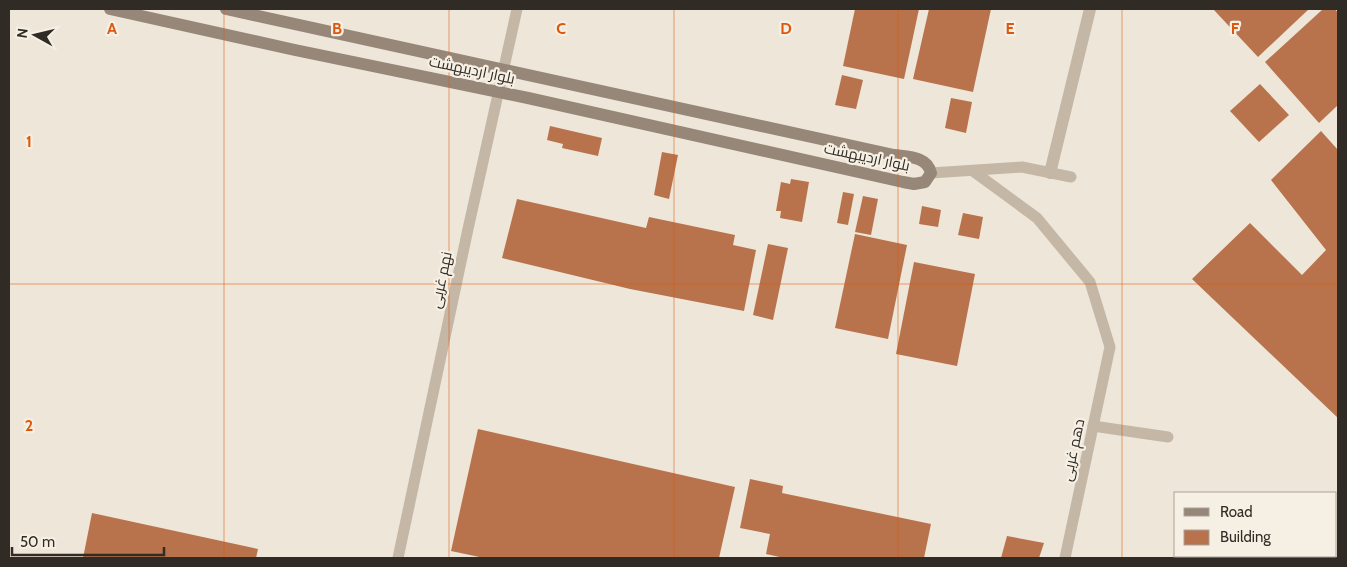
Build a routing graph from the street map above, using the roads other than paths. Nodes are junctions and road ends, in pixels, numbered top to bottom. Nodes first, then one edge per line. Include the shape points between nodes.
1 (110, 9) edge
2 (226, 9) edge
3 (517, 9) edge
4 (1090, 9) edge
5 (504, 70) junction
6 (498, 92) junction
7 (973, 170) junction
8 (931, 173) junction
9 (1050, 173) junction
10 (1071, 177) dead end
11 (1093, 426) junction
12 (1168, 437) dead end
13 (398, 558) edge
14 (1065, 558) edge

1 - 6 street, بلوار اردیبهشت
2 - 5 street, بلوار اردیبهشت
3 - 5 lane, نهم غربی
4 - 9 street
5 - 6 lane, نهم غربی
5 - 8 street, بلوار اردیبهشت via 894,156 920,159
6 - 8 street, بلوار اردیبهشت via 903,182 925,182
6 - 13 lane, نهم غربی
7 - 8 lane
7 - 9 lane via 1022,167
7 - 11 lane, دهم غربی via 1037,218 1090,282 1110,348
9 - 10 lane
11 - 12 lane
11 - 14 lane, دهم غربی

